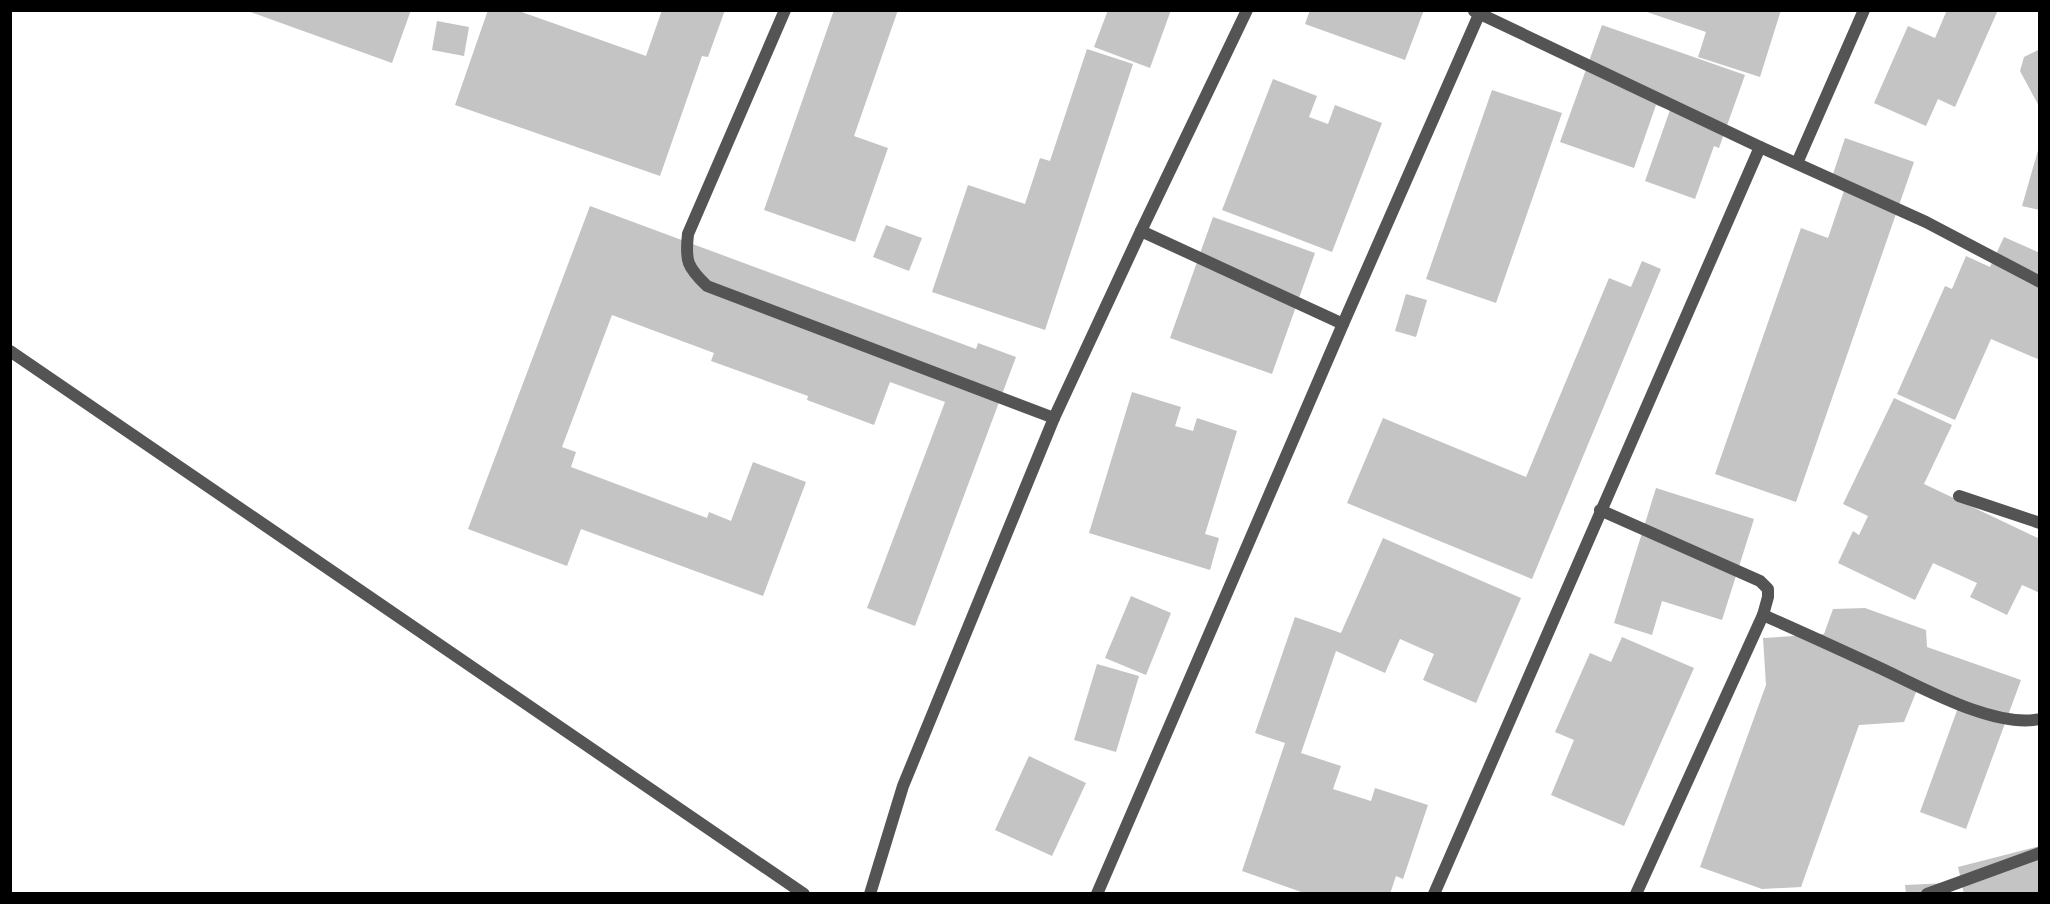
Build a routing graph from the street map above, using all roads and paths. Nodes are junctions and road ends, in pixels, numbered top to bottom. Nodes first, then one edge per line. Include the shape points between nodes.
1 (785, 10) edge
2 (1247, 10) edge
3 (1864, 10) edge
4 (1478, 12) edge
5 (1760, 147) junction
6 (1797, 163) junction
7 (1141, 231) junction
8 (2040, 282) edge
9 (1343, 324) junction
10 (10, 351) edge
11 (1054, 418) junction
12 (1959, 496) dead end
13 (1600, 510) junction
14 (2040, 523) edge
15 (1763, 615) junction
16 (2040, 719) edge
17 (2040, 853) edge
18 (804, 894) edge
19 (870, 894) edge
20 (1097, 894) edge
21 (1434, 894) edge
22 (1636, 894) edge
23 (1927, 894) edge

1 - 11 street via 688,234 685,257 692,272 708,286
2 - 7 street
3 - 6 street
4 - 5 street
4 - 9 street
5 - 6 street
5 - 13 street
6 - 8 street via 1926,222
7 - 9 street
7 - 11 street
9 - 20 street
10 - 18 street
11 - 19 street via 903,786
12 - 14 street
13 - 15 street via 1760,581 1768,589
13 - 21 street
15 - 16 street via 1953,702 2011,720
15 - 22 street
17 - 23 street

